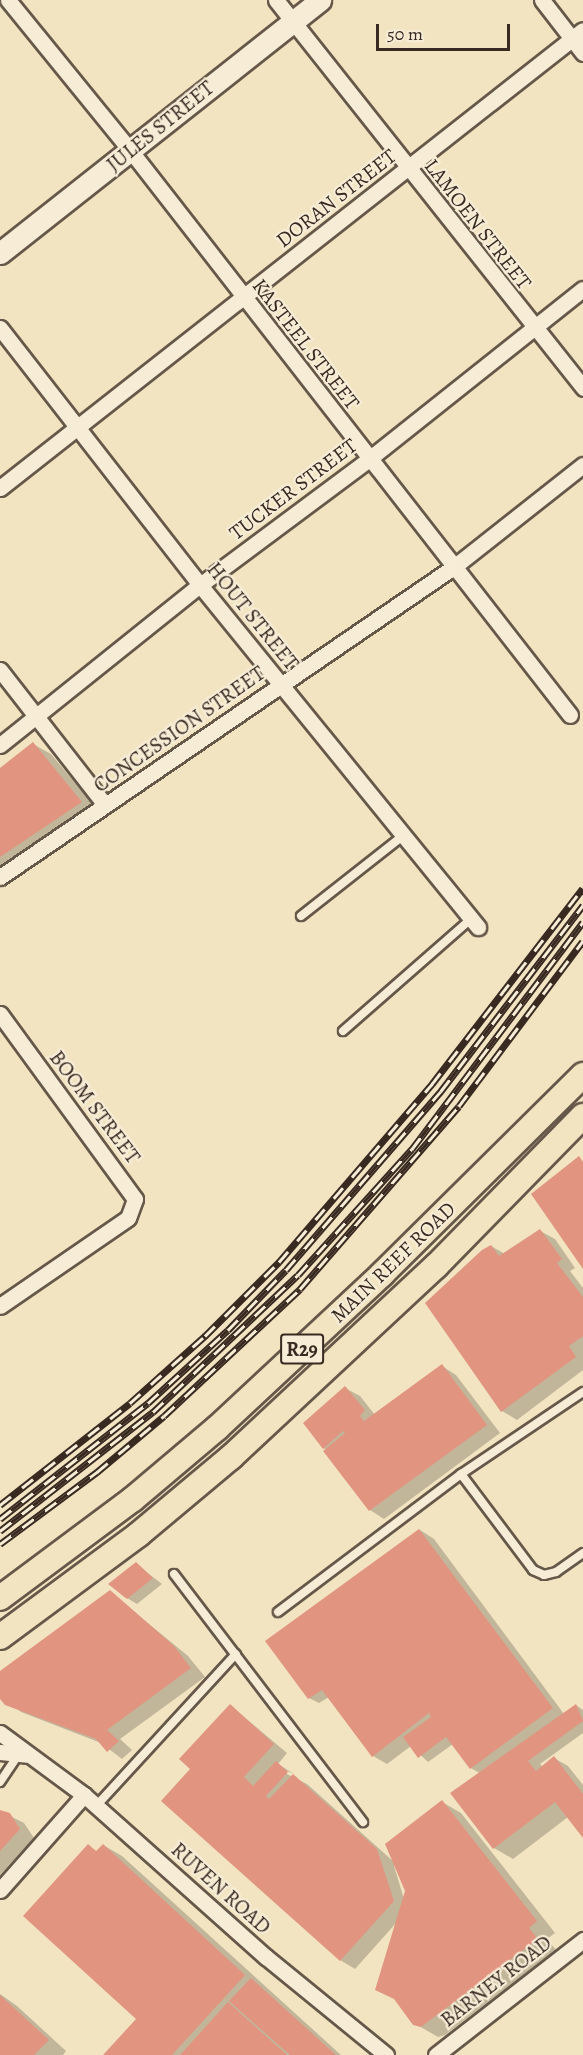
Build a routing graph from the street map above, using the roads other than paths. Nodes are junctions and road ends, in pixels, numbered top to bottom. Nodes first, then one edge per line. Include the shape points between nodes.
1 (8, 0) edge
2 (276, 0) edge
3 (320, 0) edge
4 (542, 0) edge
5 (292, 21) junction
6 (577, 34) edge
7 (583, 53) edge
8 (130, 150) junction
9 (408, 169) junction
10 (0, 253) edge
11 (583, 289) edge
12 (243, 296) junction
13 (534, 327) junction
14 (0, 328) edge
15 (583, 388) edge
16 (76, 426) junction
17 (369, 459) junction
18 (583, 465) edge
19 (0, 488) edge
20 (455, 566) junction
21 (200, 585) junction
22 (0, 670) edge
23 (282, 683) junction
24 (570, 715) dead end
25 (37, 717) junction
26 (0, 746) edge
27 (105, 805) junction
28 (404, 835) junction
29 (0, 877) edge
30 (301, 916) dead end
31 (474, 923) joint
32 (0, 1014) edge
33 (343, 1031) dead end
34 (583, 1075) edge
35 (583, 1116) edge
36 (0, 1306) edge
37 (583, 1392) edge
38 (461, 1474) junction
39 (583, 1553) edge
40 (174, 1574) dead end
41 (0, 1598) edge
42 (279, 1612) dead end
43 (0, 1637) edge
44 (236, 1654) junction
45 (0, 1733) edge
46 (0, 1752) edge
47 (22, 1753) junction
48 (0, 1782) edge
49 (84, 1795) junction
50 (97, 1805) junction
51 (363, 1822) dead end
52 (0, 1890) edge
53 (583, 1940) edge
54 (386, 2055) edge
55 (436, 2055) edge

1 - 8 street, KASTEEL STREET
2 - 5 street, LAMOEN STREET
3 - 5 main road, JULES STREET
4 - 6 street
5 - 8 main road, JULES STREET
5 - 9 street, LAMOEN STREET
6 - 7 street
6 - 9 street, DORAN STREET
8 - 10 main road, JULES STREET
8 - 12 street, KASTEEL STREET
9 - 12 street, DORAN STREET
9 - 13 street, LAMOEN STREET
11 - 13 street, TUCKER STREET
12 - 16 street, DORAN STREET
12 - 17 street, KASTEEL STREET
13 - 15 street, LAMOEN STREET
13 - 17 street, TUCKER STREET
14 - 16 street, HOUT STREET
16 - 19 street, DORAN STREET
16 - 21 street, HOUT STREET
17 - 20 street, KASTEEL STREET
17 - 21 street, TUCKER STREET
18 - 20 street, CONCESSION STREET
20 - 23 street, CONCESSION STREET
20 - 24 street, KASTEEL STREET
21 - 23 street, HOUT STREET
21 - 25 street, TUCKER STREET
22 - 25 street
23 - 27 street, CONCESSION STREET
23 - 28 street, HOUT STREET
25 - 26 street, TUCKER STREET
25 - 27 street
27 - 29 street, CONCESSION STREET
28 - 30 lane
28 - 31 street, HOUT STREET
31 - 33 lane
32 - 36 street, BOOM STREET via 130,1190 134,1209 117,1226
34 - 41 main road, MAIN REEF ROAD / R29 via 382,1274 217,1428 133,1500
35 - 43 main road, MAIN REEF ROAD / R29 via 436,1266 239,1450 139,1534
37 - 38 lane
38 - 39 lane via 533,1570 544,1575 556,1572
38 - 42 lane
40 - 44 lane
44 - 50 lane
44 - 51 lane
45 - 47 street, RUVEN ROAD
46 - 47 street, RUVEN ROAD
47 - 48 lane
47 - 49 street, RUVEN ROAD
49 - 50 street, RUVEN ROAD
49 - 52 street
50 - 54 street, RUVEN ROAD via 266,1957
53 - 55 street, BARNEY ROAD

